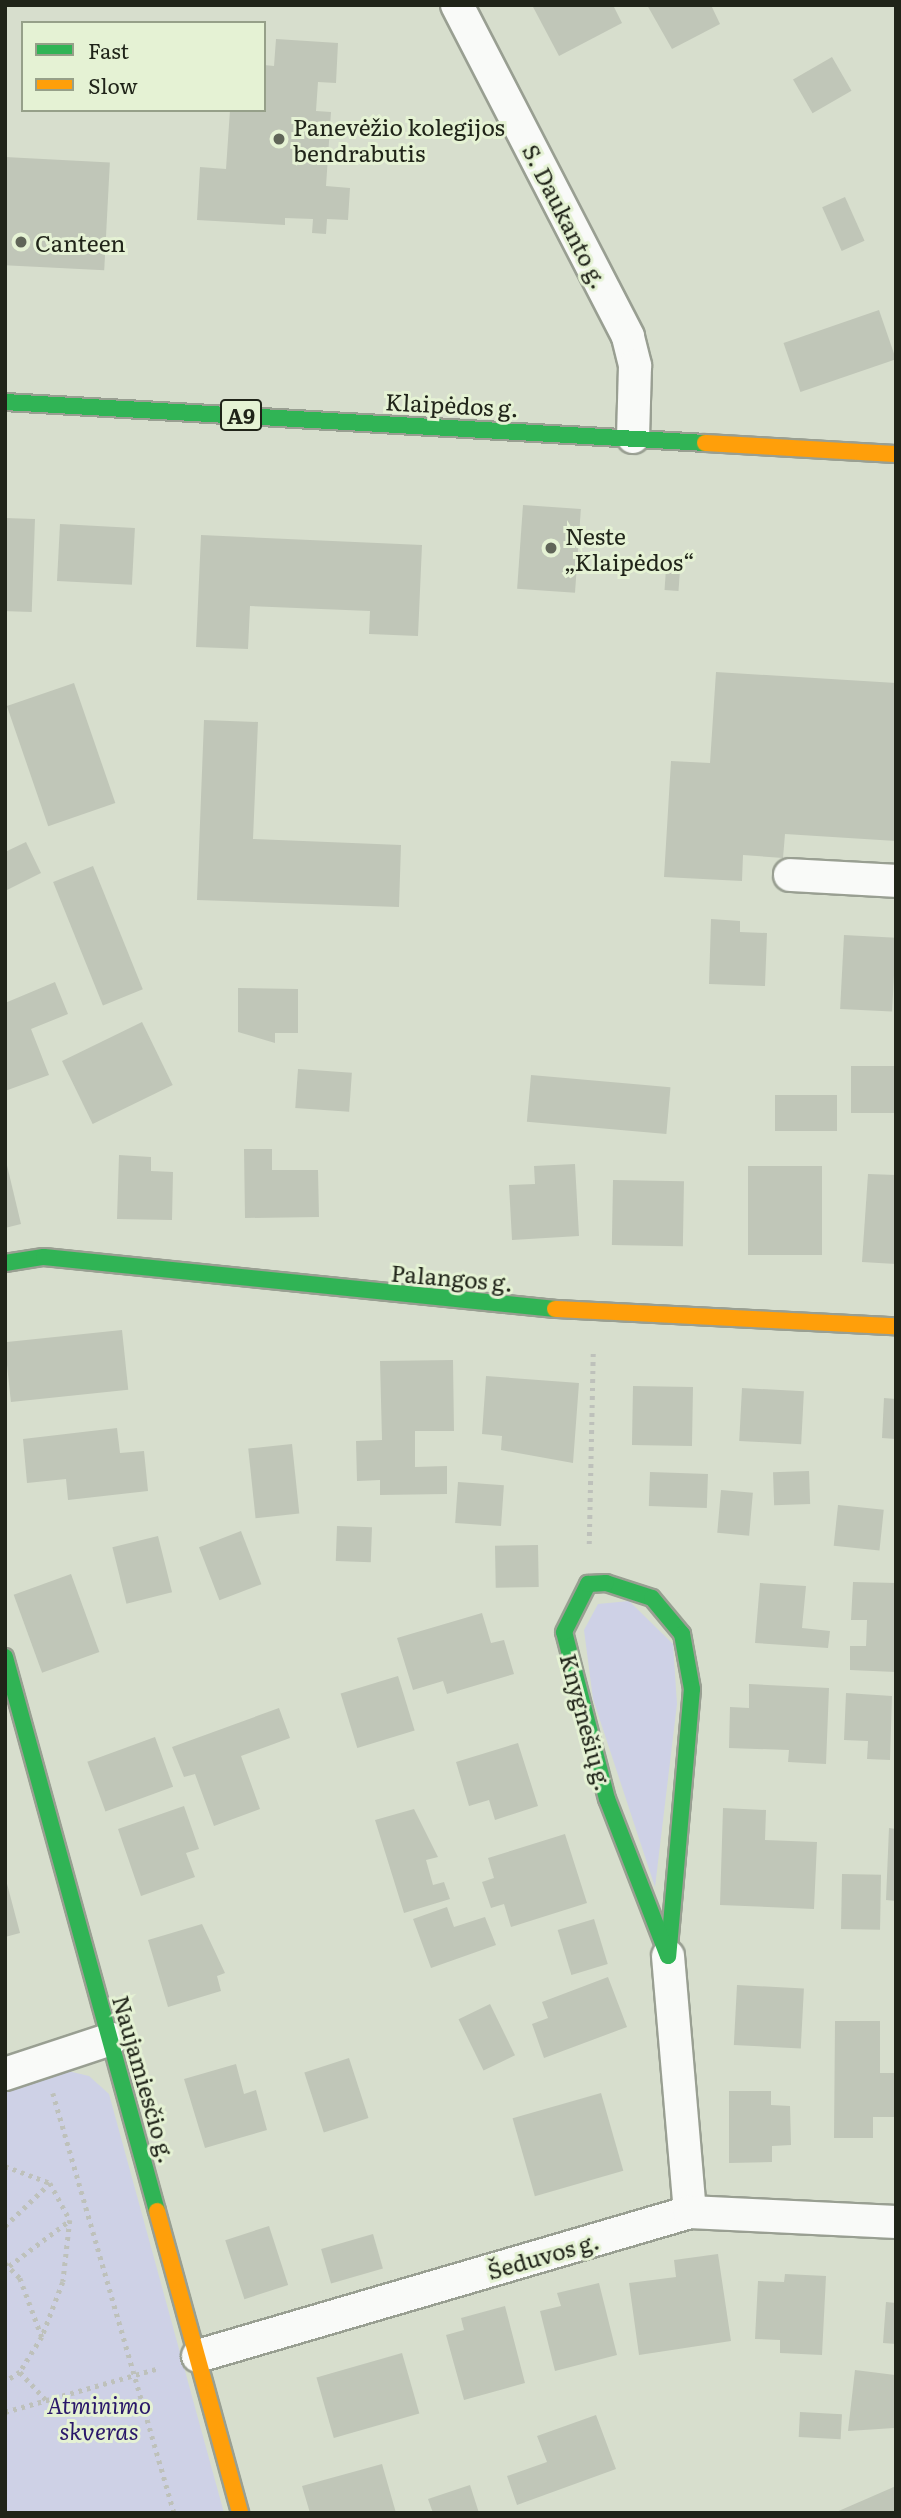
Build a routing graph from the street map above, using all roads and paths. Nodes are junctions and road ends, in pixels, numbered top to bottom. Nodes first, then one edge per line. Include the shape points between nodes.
1 (457, 5) edge
2 (5, 401) edge
3 (632, 437) junction
4 (896, 454) edge
5 (790, 876) dead end
6 (896, 881) edge
7 (5, 1263) edge
8 (896, 1326) edge
9 (594, 1352) dead end
10 (588, 1584) junction
11 (5, 1657) edge
12 (668, 1956) junction
13 (111, 2039) junction
14 (5, 2074) edge
15 (40, 2094) dead end
16 (5, 2166) edge
17 (50, 2183) junction
18 (690, 2212) junction
19 (70, 2220) junction
20 (896, 2222) edge
21 (5, 2226) edge
22 (7, 2265) edge
23 (42, 2337) junction
24 (198, 2356) junction
25 (20, 2372) junction
26 (136, 2375) junction
27 (5, 2382) edge
28 (48, 2402) junction
29 (5, 2405) edge
30 (14, 2409) junction
31 (5, 2412) edge
32 (174, 2513) edge
33 (240, 2513) edge

1 - 3 street, S. Daukanto g. via 628,337 635,366
2 - 3 main road, Klaipėdos g. / A9
3 - 4 main road, Klaipėdos g. / A9
5 - 6 street
7 - 8 main road, Palangos g. via 44,1257 572,1311
9 - 10 path
10 - 12 main road, Knygnešių g. via 565,1632 571,1666 619,1835
10 - 12 main road, Knygnešių g. via 628,1586 652,1598 682,1634 692,1689
11 - 13 main road, Naujamiesčio g.
12 - 18 street, Knygnešių g.
13 - 14 street
13 - 24 main road, Naujamiesčio g.
15 - 26 path via 52,2090
16 - 17 path
17 - 19 path
17 - 21 path
18 - 20 street, Šeduvos g.
18 - 24 street, Šeduvos g.
19 - 22 path
19 - 23 path via 63,2282
22 - 23 path via 20,2278
23 - 25 path
24 - 26 path
24 - 33 main road, Naujamiesčio g.
25 - 27 path
25 - 28 path
26 - 28 path
26 - 32 path
28 - 30 path
29 - 30 path
30 - 31 path

